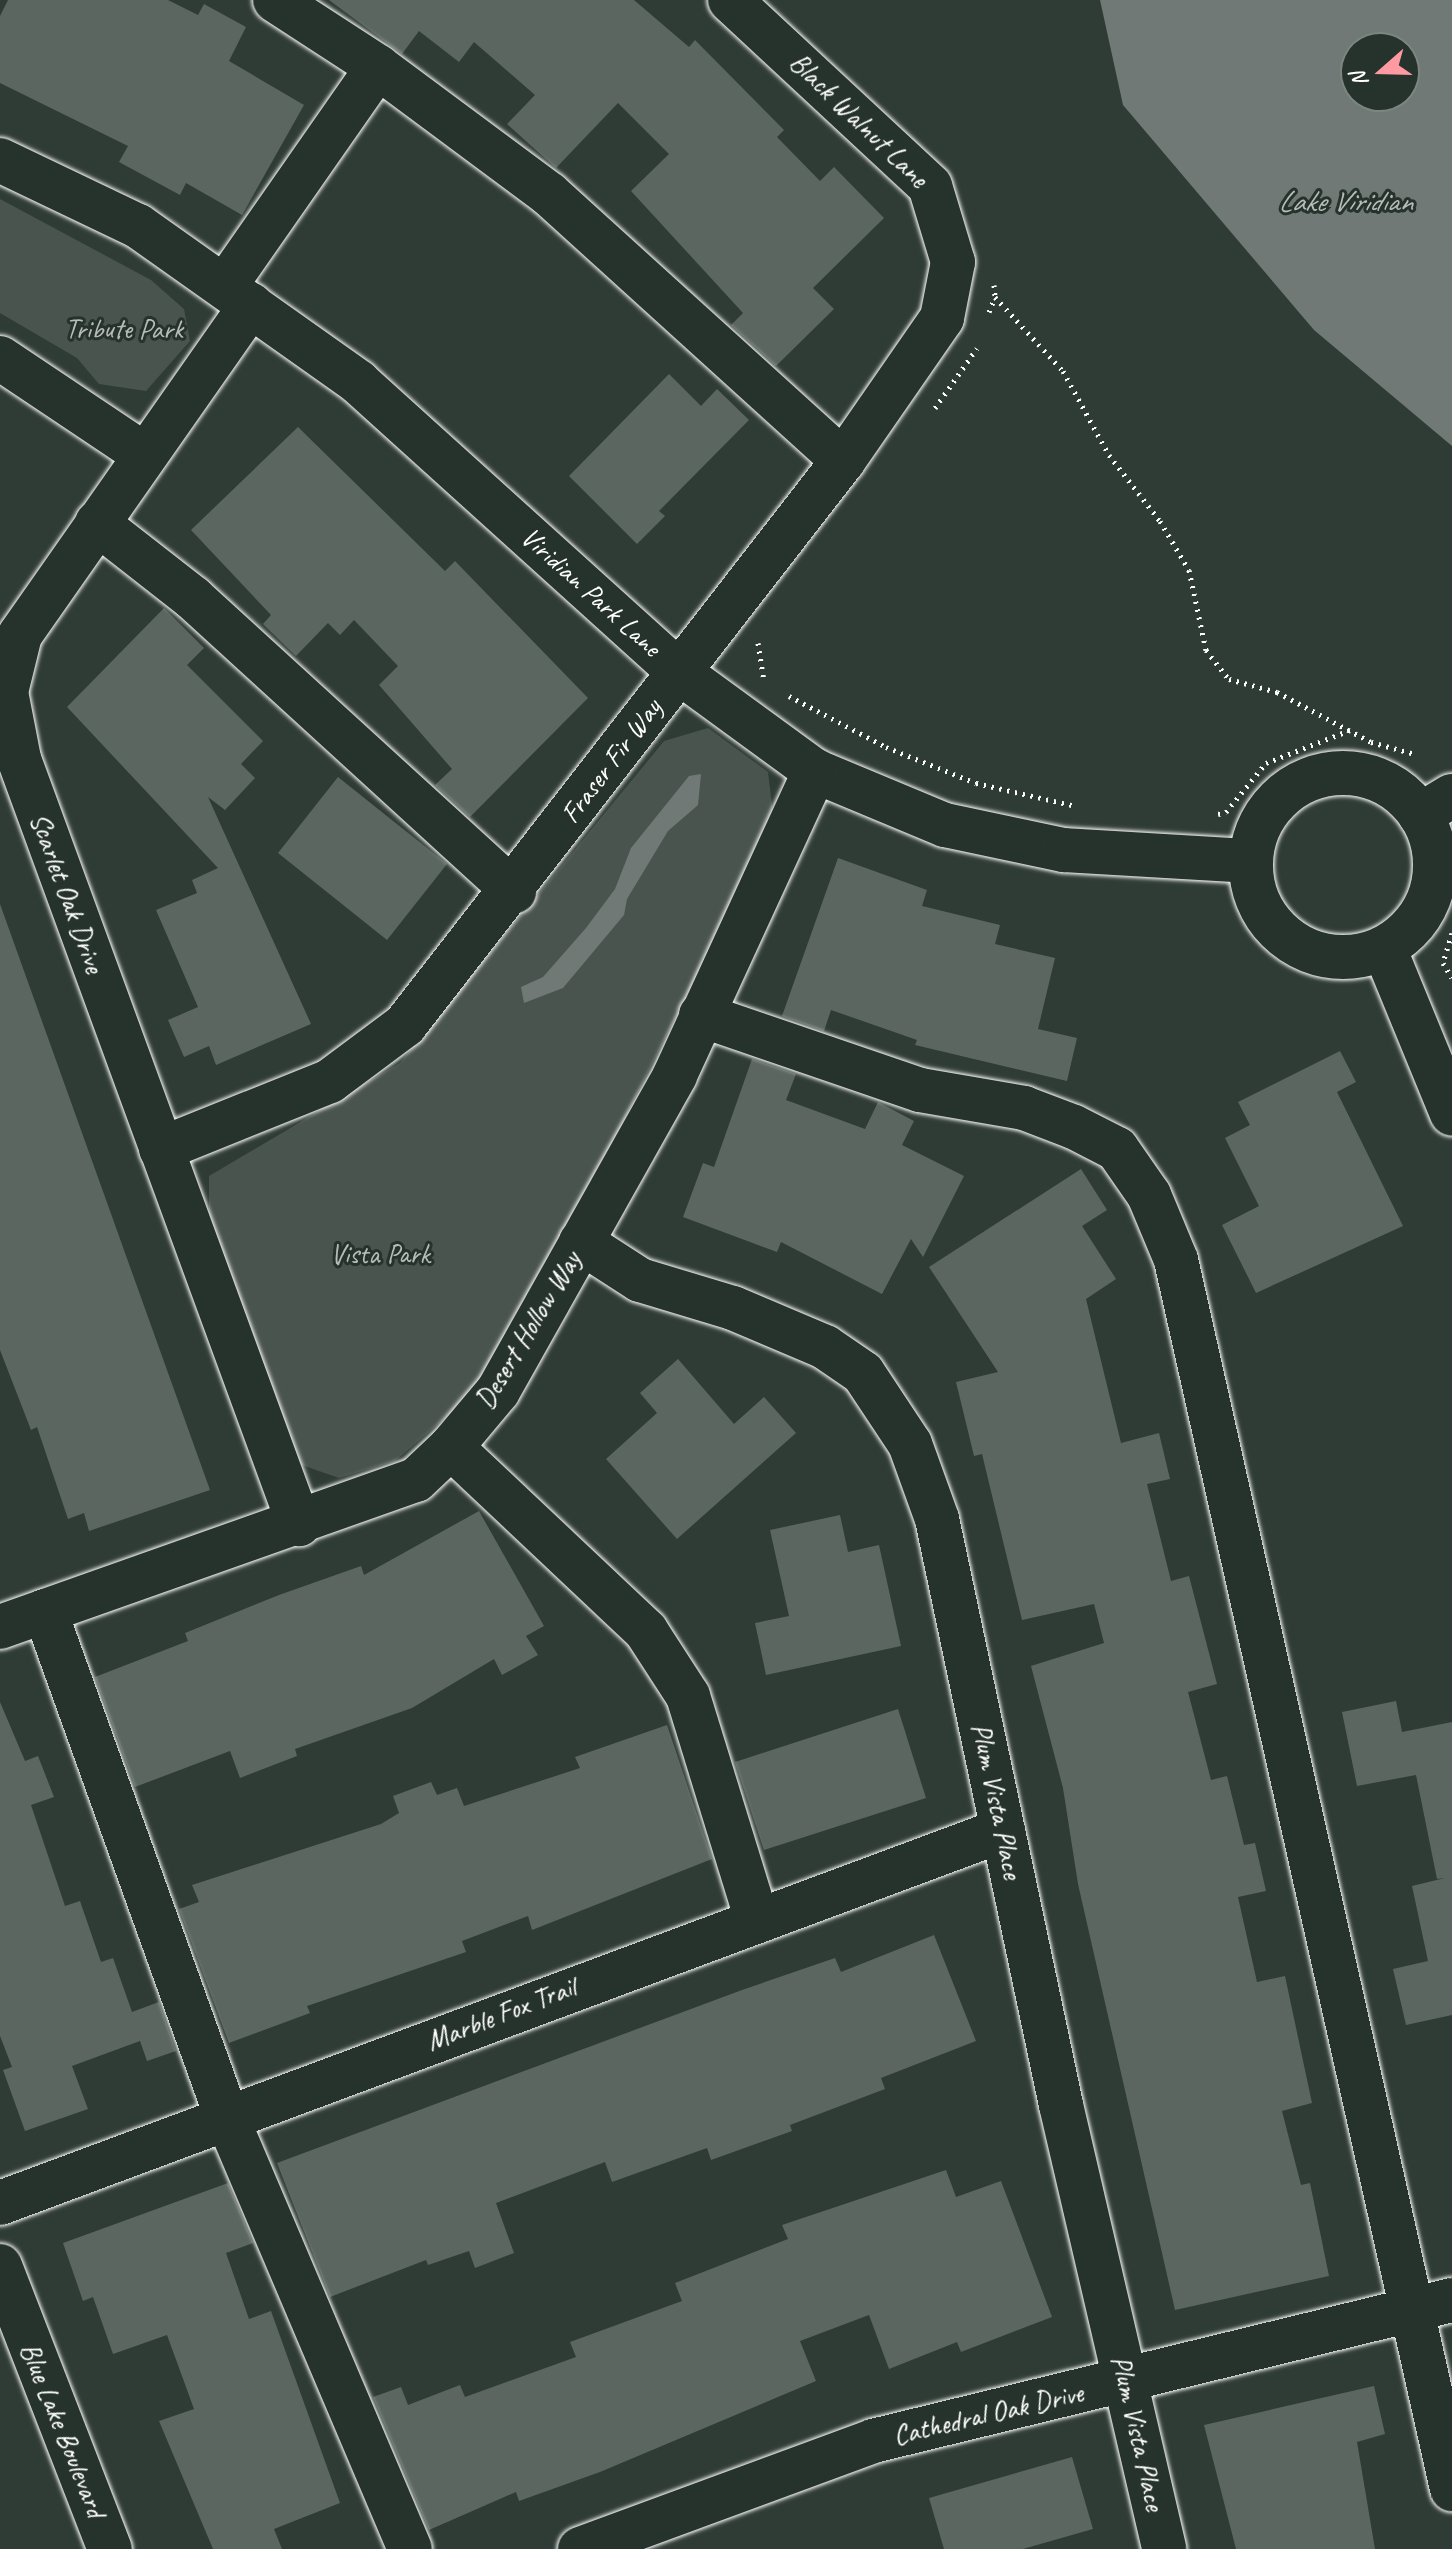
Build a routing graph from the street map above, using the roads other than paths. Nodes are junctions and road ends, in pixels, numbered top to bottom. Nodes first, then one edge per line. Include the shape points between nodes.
1 (275, 0) edge
2 (730, 0) edge
3 (378, 67) junction
4 (0, 160) edge
5 (973, 266) joint
6 (238, 295) junction
7 (0, 358) edge
8 (145, 455) junction
9 (843, 461) junction
10 (97, 523) junction
11 (10, 629) edge
12 (679, 672) junction
13 (815, 771) junction
14 (1436, 805) edge
15 (1251, 861) junction
16 (514, 891) junction
17 (1384, 948) junction
18 (701, 1015) junction
19 (1452, 1114) edge
20 (161, 1149) junction
21 (581, 1242) junction
22 (451, 1447) junction
23 (299, 1524) junction
24 (45, 1611) junction
25 (0, 1627) edge
26 (1003, 1830) junction
27 (756, 1917) junction
28 (227, 2118) junction
29 (0, 2203) edge
30 (0, 2266) edge
31 (1432, 2306) edge
32 (1127, 2381) junction
33 (1452, 2489) edge
34 (649, 2537) edge
35 (110, 2549) edge
36 (410, 2549) edge
37 (580, 2549) edge
38 (1164, 2549) edge

1 - 3 street
2 - 5 street, Black Walnut Lane via 930,186
3 - 6 street, Scarlet Oak Drive
3 - 9 street via 549,194
4 - 6 street, Viridian Park Lane via 138,226
5 - 9 street, Fraser Fir Way via 951,295 926,348
6 - 8 street, Scarlet Oak Drive
6 - 12 street, Viridian Park Lane via 358,382
7 - 8 street
8 - 10 street, Scarlet Oak Drive
9 - 12 street, Fraser Fir Way
10 - 11 street, Scarlet Oak Drive
10 - 16 street via 193,598
11 - 20 street, Scarlet Oak Drive via 9,724
12 - 13 street, Viridian Park Lane
12 - 16 street, Fraser Fir Way
13 - 15 street, Viridian Park Lane via 945,825 1064,850
13 - 18 street, Desert Hollow Way
14 - 15 street via 1382,782 1331,773 1307,780 1268,812
14 - 17 street via 1432,890 1406,933
15 - 17 street via 1261,907 1293,943 1338,958
16 - 20 street, Fraser Fir Way via 414,1015 365,1059 293,1099
17 - 19 street
18 - 21 street, Desert Hollow Way
18 - 31 street via 920,1090 1024,1108 1074,1127 1117,1149 1149,1195 1176,1260
20 - 23 street, Scarlet Oak Drive
21 - 22 street, Desert Hollow Way via 498,1391
21 - 26 street, Plum Vista Place via 640,1280 733,1308 825,1347 863,1373 884,1399 910,1444 937,1519
22 - 23 street, Desert Hollow Way via 416,1480
22 - 27 street via 646,1631 688,1696
23 - 24 street, Desert Hollow Way
24 - 25 street, Desert Hollow Way
24 - 28 street
26 - 27 street, Marble Fox Trail
26 - 32 street, Plum Vista Place
27 - 28 street, Marble Fox Trail
28 - 29 street, Marble Fox Trail
28 - 36 street
30 - 35 street, Blue Lake Boulevard
31 - 32 street, Cathedral Oak Drive
31 - 33 street
32 - 34 street, Cathedral Oak Drive via 873,2441
32 - 38 street, Plum Vista Place
34 - 37 street, Cathedral Oak Drive

